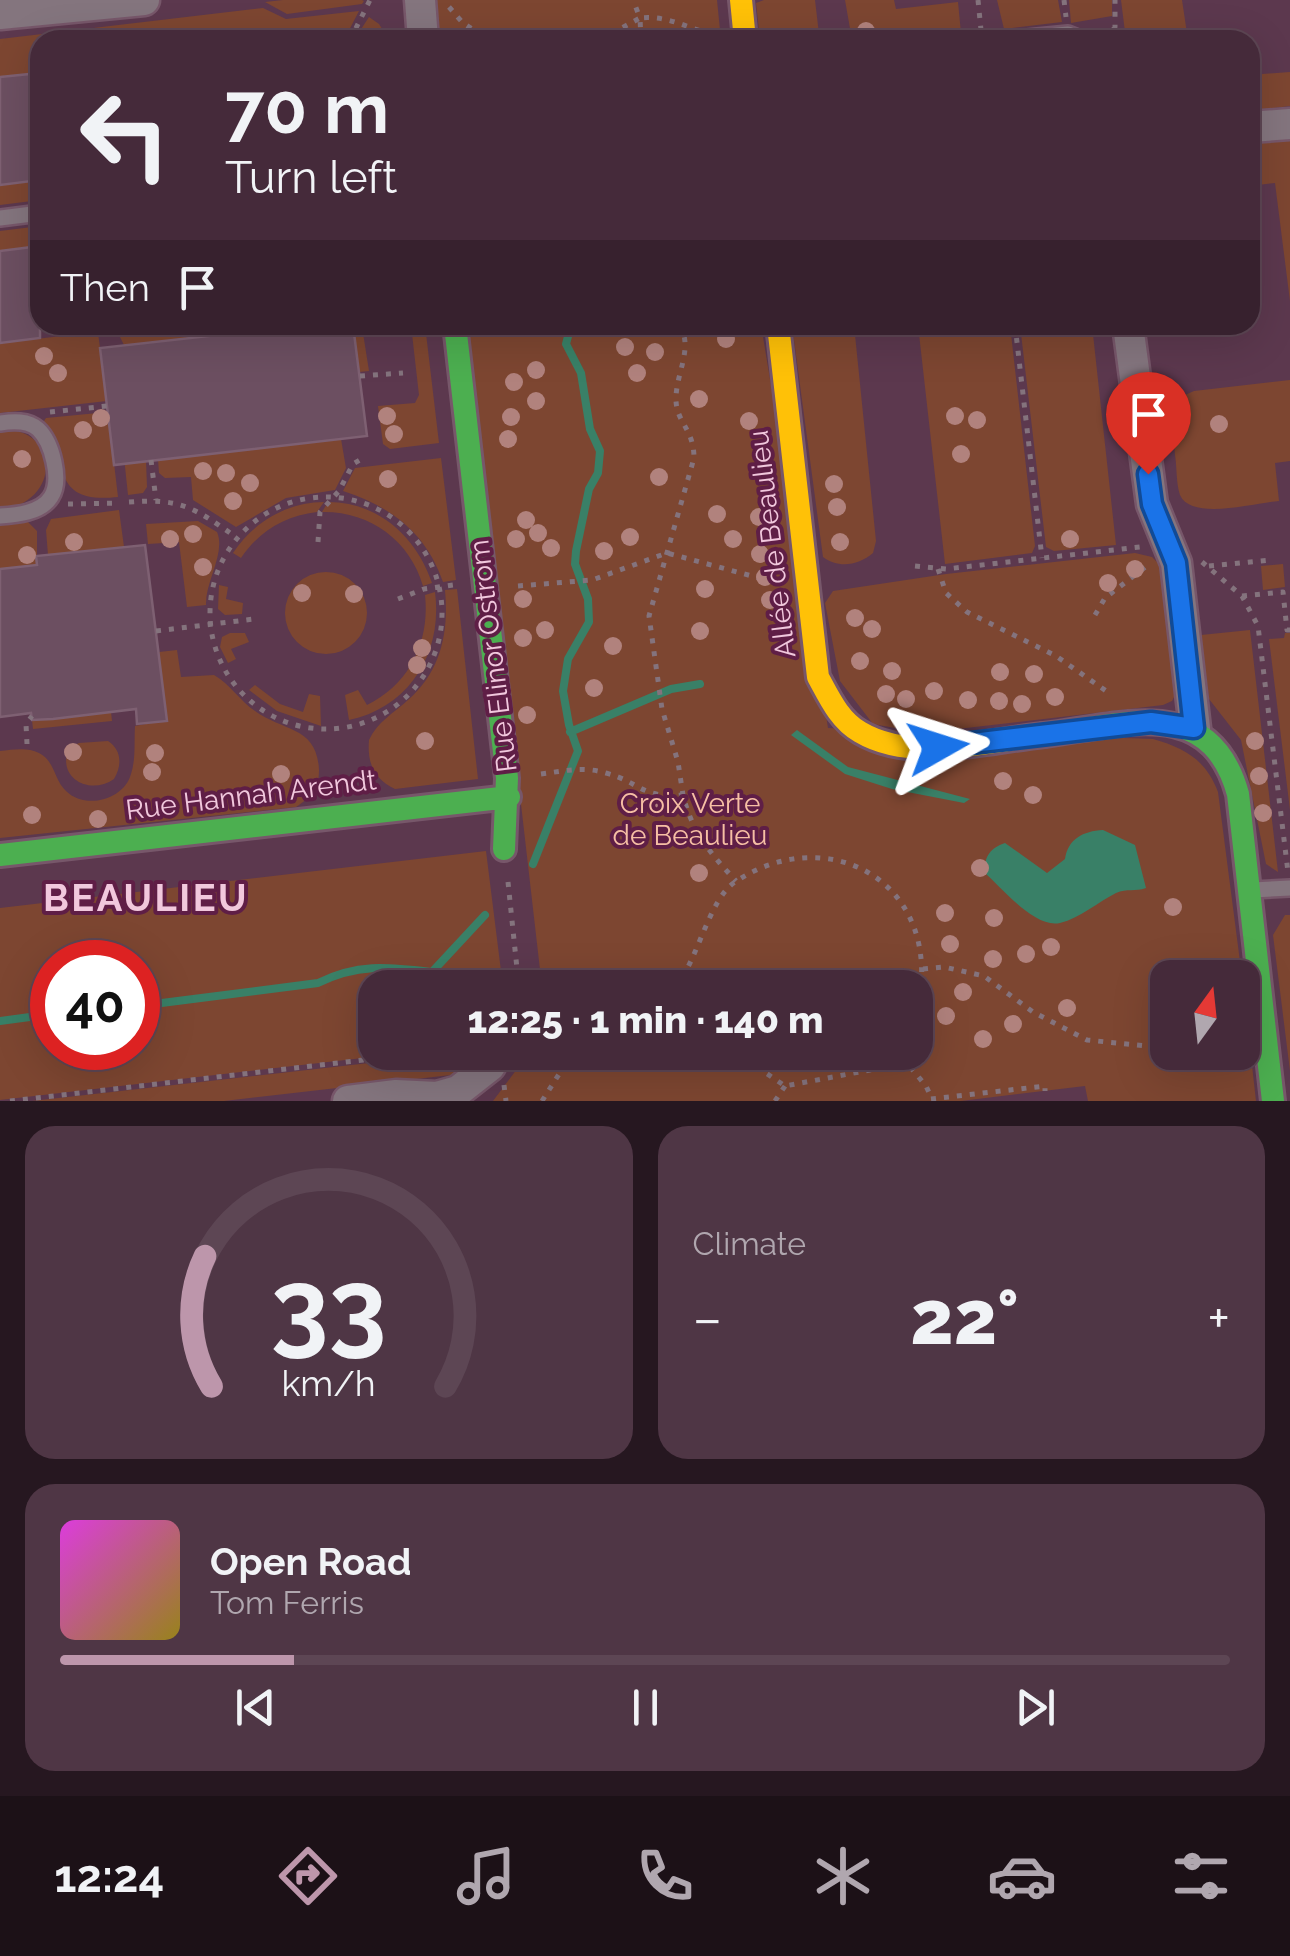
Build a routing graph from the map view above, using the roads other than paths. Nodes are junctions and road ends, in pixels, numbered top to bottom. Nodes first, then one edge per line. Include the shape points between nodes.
1 (144, 0) edge
2 (420, 0) edge
3 (741, 0) edge
4 (0, 14) edge
5 (422, 30) edge
6 (744, 30) edge
7 (1290, 124) edge
8 (1260, 126) edge
9 (30, 214) edge
10 (0, 218) edge
11 (456, 335) edge
12 (779, 335) edge
13 (1129, 335) edge
14 (0, 422) edge
15 (0, 516) edge
16 (1194, 728) junction
17 (509, 797) junction
18 (504, 849) road end
19 (0, 855) edge
20 (1290, 887) edge
21 (1250, 890) junction
22 (486, 1070) edge
23 (458, 1096) edge
24 (348, 1101) edge
25 (1273, 1101) edge

1 - 4 street
2 - 5 street
3 - 6 street
7 - 8 street
9 - 10 lane
11 - 17 street, Rue Elinor Ostrom
12 - 16 street, Allée de Beaulieu via 818,677 847,721 878,740 928,747 1151,722
13 - 16 street via 1152,504 1176,563
14 - 15 lane via 40,431 55,470 51,497
16 - 21 street via 1227,759 1234,775
17 - 18 street, Rue Elinor Ostrom
17 - 19 street, Rue Hannah Arendt
20 - 21 lane
21 - 25 street
22 - 23 street
23 - 24 street

